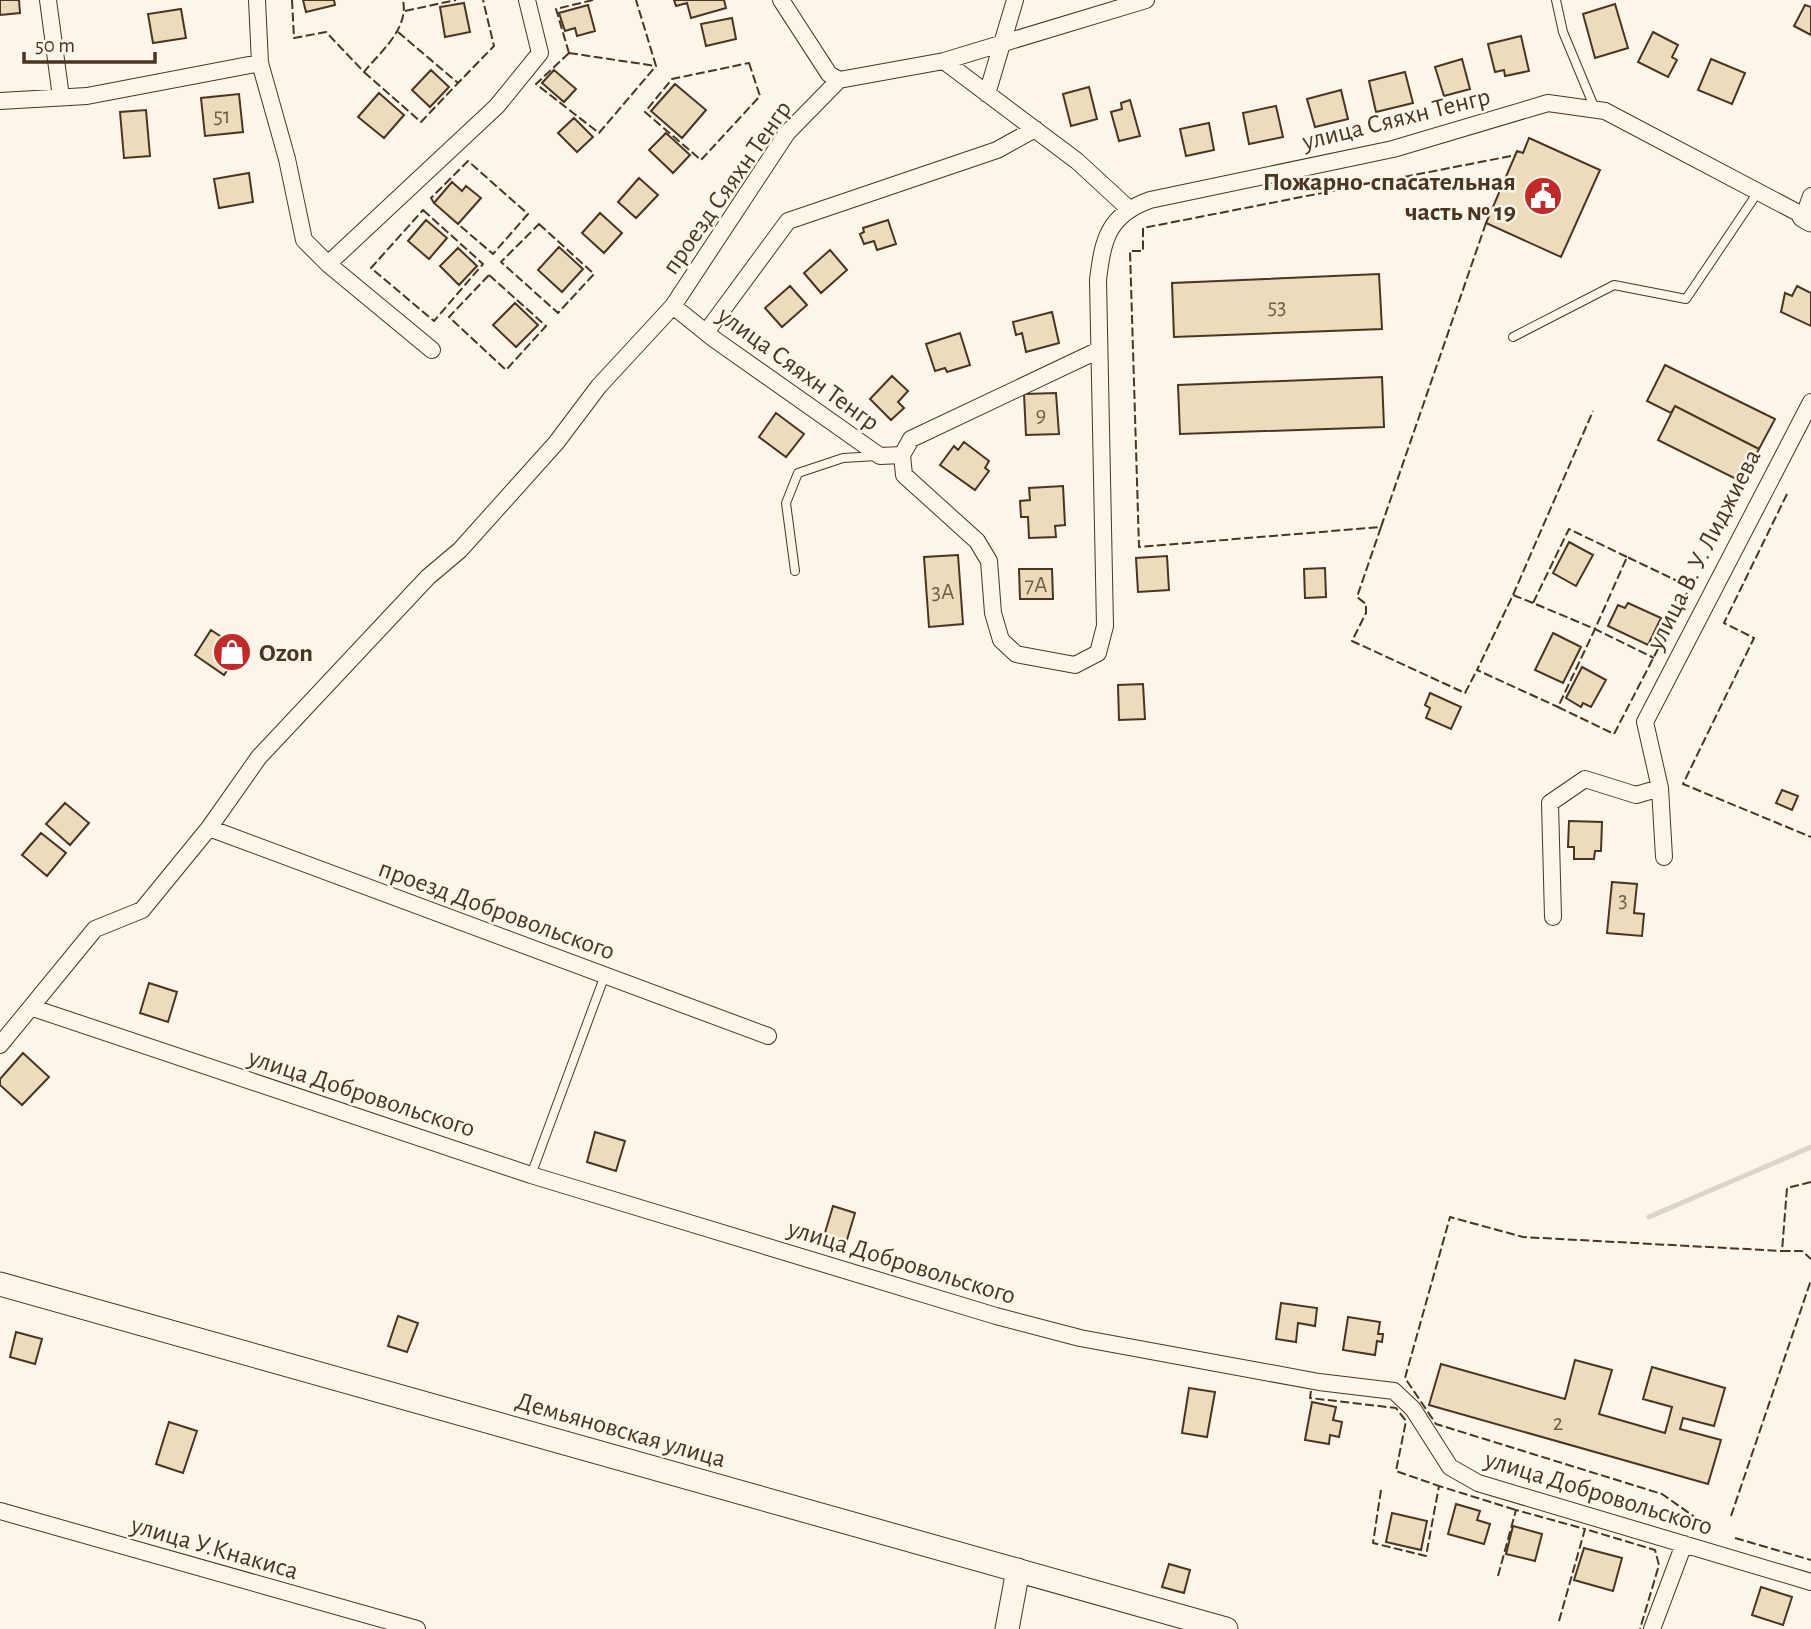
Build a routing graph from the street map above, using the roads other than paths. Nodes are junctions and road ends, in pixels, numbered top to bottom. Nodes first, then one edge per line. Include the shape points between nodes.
1 (48, 0) edge
2 (257, 0) edge
3 (527, 0) edge
4 (781, 0) edge
5 (1015, 0) edge
6 (1146, 0) edge
7 (1556, 0) edge
8 (1002, 44) junction
9 (944, 61) junction
10 (260, 63) junction
11 (839, 80) junction
12 (987, 94) junction
13 (61, 97) junction
14 (0, 102) edge
15 (1595, 109) junction
16 (1035, 129) junction
17 (1758, 191) junction
18 (1128, 208) junction
19 (1809, 211) edge
20 (328, 264) junction
21 (673, 306) junction
22 (707, 331) junction
23 (1513, 337) dead end
24 (432, 350) dead end
25 (1099, 350) junction
26 (1811, 402) edge
27 (902, 455) junction
28 (880, 456) junction
29 (795, 571) dead end
30 (1660, 788) junction
31 (209, 828) junction
32 (1664, 856) dead end
33 (1553, 917) dead end
34 (605, 975) junction
35 (33, 1009) junction
36 (768, 1036) dead end
37 (0, 1045) edge
38 (531, 1175) junction
39 (0, 1284) edge
40 (0, 1511) edge
41 (1684, 1544) junction
42 (1018, 1570) junction
43 (1811, 1582) edge
44 (417, 1629) edge
45 (1007, 1629) edge
46 (1226, 1629) edge
47 (1652, 1629) edge

1 - 13 street
2 - 10 street
3 - 20 street via 540,53 497,106
4 - 11 street via 829,74
5 - 8 street
6 - 8 street
7 - 15 lane via 1563,32
8 - 9 street
8 - 12 street
9 - 11 street
9 - 12 street
10 - 13 street
10 - 20 street via 304,240
11 - 21 street, проезд Сяяхн Тенгр via 787,134
12 - 16 street
13 - 14 street
15 - 17 street, улица Сяяхн Тенгр
15 - 18 street, улица Сяяхн Тенгр via 1548,103 1393,149
16 - 18 street
16 - 22 street via 997,150 788,221
17 - 19 street, улица Сяяхн Тенгр
17 - 23 lane via 1686,299 1614,285
18 - 25 street, улица Сяяхн Тенгр via 1110,227 1102,250
20 - 24 street
21 - 22 street, улица Сяяхн Тенгр
21 - 31 street, проезд Сяяхн Тенгр via 460,550 428,577 259,757
22 - 28 street, улица Сяяхн Тенгр
25 - 27 street, улица Сяяхн Тенгр via 911,439
25 - 27 street, улица Сяяхн Тенгр via 1105,626 1098,653 1075,665 1016,654 1001,640 993,613 989,561 976,541 904,475
26 - 30 street, улица В. У. Лиджиева via 1646,722
27 - 28 street, улица Сяяхн Тенгр
28 - 29 lane via 843,458 798,474 786,503
30 - 32 street
30 - 33 street via 1636,795 1585,779 1550,803
31 - 34 street, проезд Добровольского
31 - 35 street, проезд Сяяхн Тенгр via 142,910 95,929
34 - 36 street, проезд Добровольского
34 - 38 lane
35 - 37 street, проезд Сяяхн Тенгр
35 - 38 street, улица Добровольского
38 - 41 street, улица Добровольского via 1080,1338 1319,1382 1394,1391 1413,1409 1450,1468 1478,1483
39 - 42 street, Демьяновская улица
40 - 44 street, улица У.Кнакиса
41 - 43 street, улица Добровольского
41 - 47 street
42 - 45 street
42 - 46 street, Демьяновская улица

